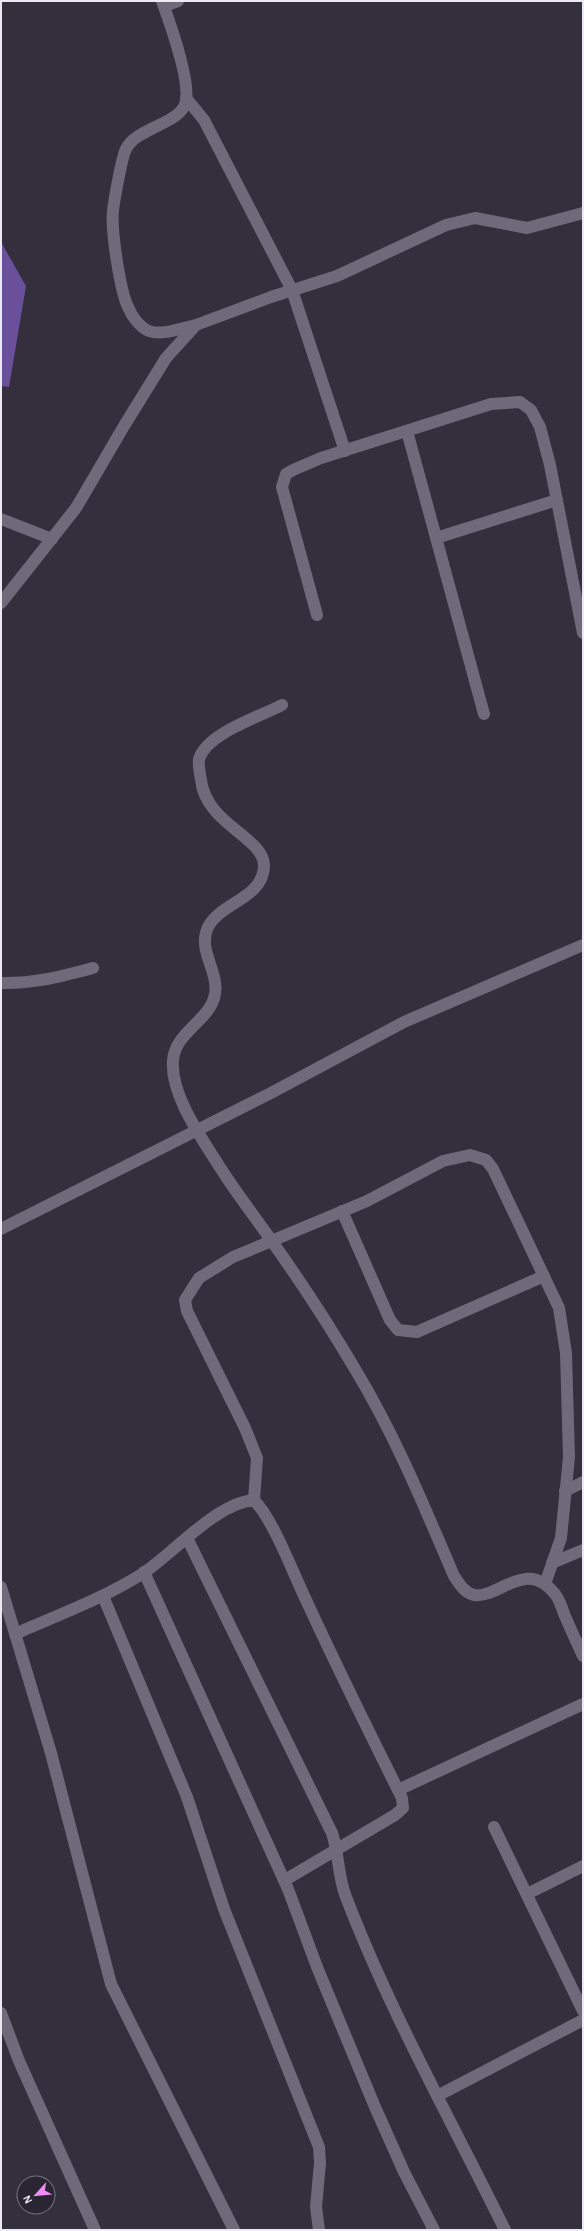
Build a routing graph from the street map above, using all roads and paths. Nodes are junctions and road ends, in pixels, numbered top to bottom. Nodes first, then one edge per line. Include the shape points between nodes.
1 (178, 1) edge
2 (163, 4) edge
3 (186, 98) junction
4 (583, 214) edge
5 (292, 290) junction
6 (196, 326) junction
7 (407, 431) junction
8 (345, 451) junction
9 (557, 500) junction
10 (1, 519) edge
11 (436, 538) junction
12 (52, 539) junction
13 (1, 603) edge
14 (317, 615) dead end
15 (583, 633) edge
16 (282, 705) dead end
17 (484, 714) dead end
18 (583, 945) edge
19 (94, 968) dead end
20 (1, 983) edge
21 (197, 1131) junction
22 (342, 1211) junction
23 (1, 1229) edge
24 (272, 1241) junction
25 (544, 1276) junction
26 (583, 1482) edge
27 (565, 1491) junction
28 (254, 1500) junction
29 (187, 1538) junction
30 (583, 1550) edge
31 (552, 1563) junction
32 (144, 1572) junction
33 (545, 1584) junction
34 (1, 1587) edge
35 (103, 1596) junction
36 (15, 1634) junction
37 (583, 1656) edge
38 (583, 1704) edge
39 (398, 1790) junction
40 (494, 1827) dead end
41 (337, 1849) junction
42 (583, 1866) edge
43 (285, 1880) junction
44 (527, 1894) junction
45 (583, 2011) edge
46 (1, 2013) edge
47 (583, 2020) edge
48 (439, 2096) junction
49 (95, 2230) edge
50 (234, 2230) edge
51 (319, 2230) edge
52 (434, 2230) edge
53 (506, 2230) edge

1 - 2 street
2 - 3 street via 182,65
3 - 5 street via 204,120
3 - 6 street via 181,112 143,133 126,148 112,212 116,257 128,309 140,325 149,331 160,333
4 - 5 street via 527,228 475,218 446,225 337,276
5 - 6 street
5 - 8 street
6 - 12 street via 166,358 76,508
7 - 8 street
7 - 9 street via 491,404 520,402 531,410 540,427
7 - 11 street
8 - 14 street via 286,474 282,488
9 - 11 street
9 - 15 street
10 - 12 street
11 - 17 street
12 - 13 street
16 - 21 street via 212,739 199,761 202,791 212,809 259,850 264,858 264,869 259,882 249,895 224,909 209,925 204,940 214,977 214,999 212,1006 179,1043 173,1056 173,1070 180,1096
18 - 21 street via 404,1022
19 - 20 street via 43,981
21 - 23 street
21 - 24 street via 226,1178
22 - 24 street
22 - 25 street via 367,1201 443,1161 470,1155 486,1160 493,1168
22 - 25 street via 390,1320 398,1330 416,1332
24 - 28 street via 233,1257 199,1278 185,1300 187,1312 246,1428 257,1458
24 - 33 street via 360,1377 399,1448 454,1576 466,1591 474,1595 528,1578
25 - 27 street via 559,1308 566,1353 569,1457
26 - 27 street
27 - 31 street via 561,1538
28 - 29 street via 228,1508
28 - 39 street via 260,1506 278,1541 359,1715
29 - 32 street
29 - 41 street via 317,1800
30 - 31 street
31 - 33 street
32 - 35 street
32 - 43 street
33 - 37 street via 556,1594
34 - 36 street
35 - 36 street
35 - 51 street via 187,1797 224,1909 319,2148 316,2207
36 - 50 street via 51,1753 111,1984
38 - 39 street
39 - 41 street via 403,1808
40 - 44 street
41 - 43 street
41 - 48 street via 345,1896 389,1996
42 - 44 street
43 - 52 street via 374,2107
44 - 45 street
46 - 49 street via 19,2061
47 - 48 street
48 - 53 street

